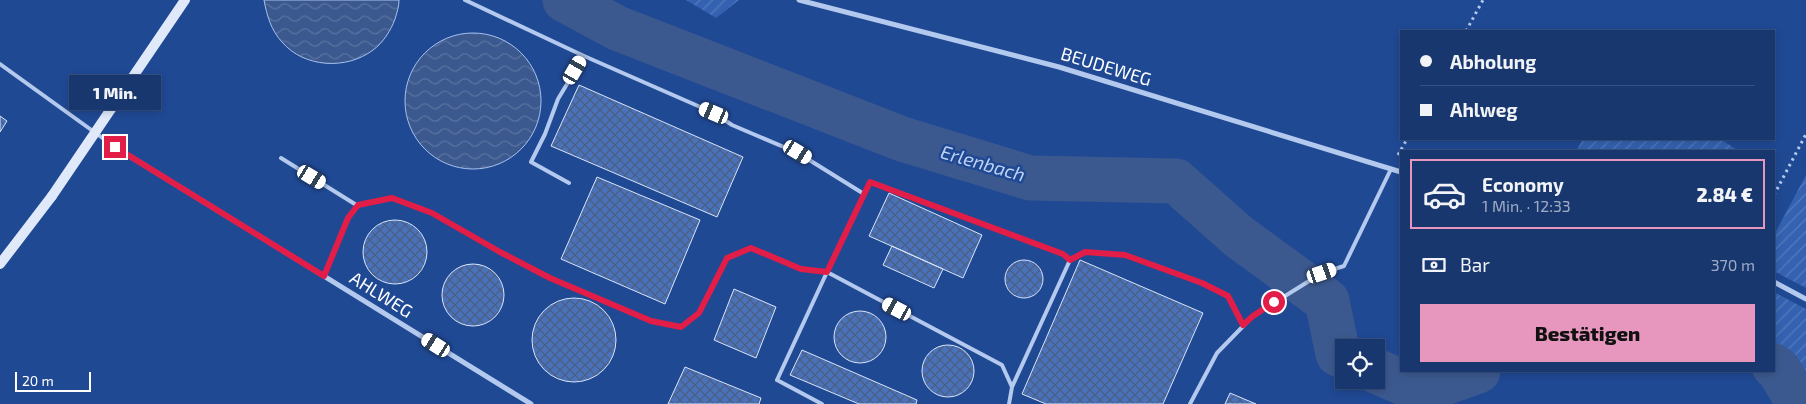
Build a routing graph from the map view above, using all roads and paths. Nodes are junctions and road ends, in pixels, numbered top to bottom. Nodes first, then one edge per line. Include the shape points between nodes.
1 (185, 0) edge
2 (465, 0) edge
3 (799, 0) edge
4 (1483, 0) edge
5 (1467, 30) edge
6 (584, 56) junction
7 (0, 64) edge
8 (1806, 134) edge
9 (115, 147) joint
10 (281, 158) dead end
11 (1391, 169) junction
12 (1400, 172) edge
13 (570, 183) dead end
14 (1775, 193) edge
15 (864, 194) junction
16 (358, 206) junction
17 (1070, 260) junction
18 (0, 264) edge
19 (827, 272) junction
20 (324, 276) junction
21 (1775, 283) edge
22 (1806, 299) edge
23 (1243, 325) junction
24 (1012, 387) junction
25 (531, 404) edge
26 (822, 404) edge
27 (1009, 404) edge
28 (1190, 404) edge

1 - 18 main road, bridge via 52,196
2 - 6 lane
3 - 11 street, BEUDEWEG via 1059,67
4 - 5 path
6 - 13 lane via 558,100 531,162
6 - 15 lane via 798,152
7 - 9 lane
8 - 14 path
9 - 20 street, AHLWEG
10 - 16 lane
11 - 12 street, BEUDEWEG
11 - 23 lane via 1344,266 1322,273
15 - 17 lane via 870,182 1063,254
15 - 19 lane
16 - 19 lane via 392,198 432,213 550,278 651,321 681,327 699,313 727,258 751,248 801,269
16 - 20 lane via 348,218
17 - 23 lane via 1085,252 1125,255 1202,283 1228,296
17 - 24 lane
19 - 24 lane via 1002,364
19 - 26 lane via 777,380
20 - 25 street, AHLWEG
21 - 22 street
23 - 28 lane via 1217,353
24 - 27 lane

